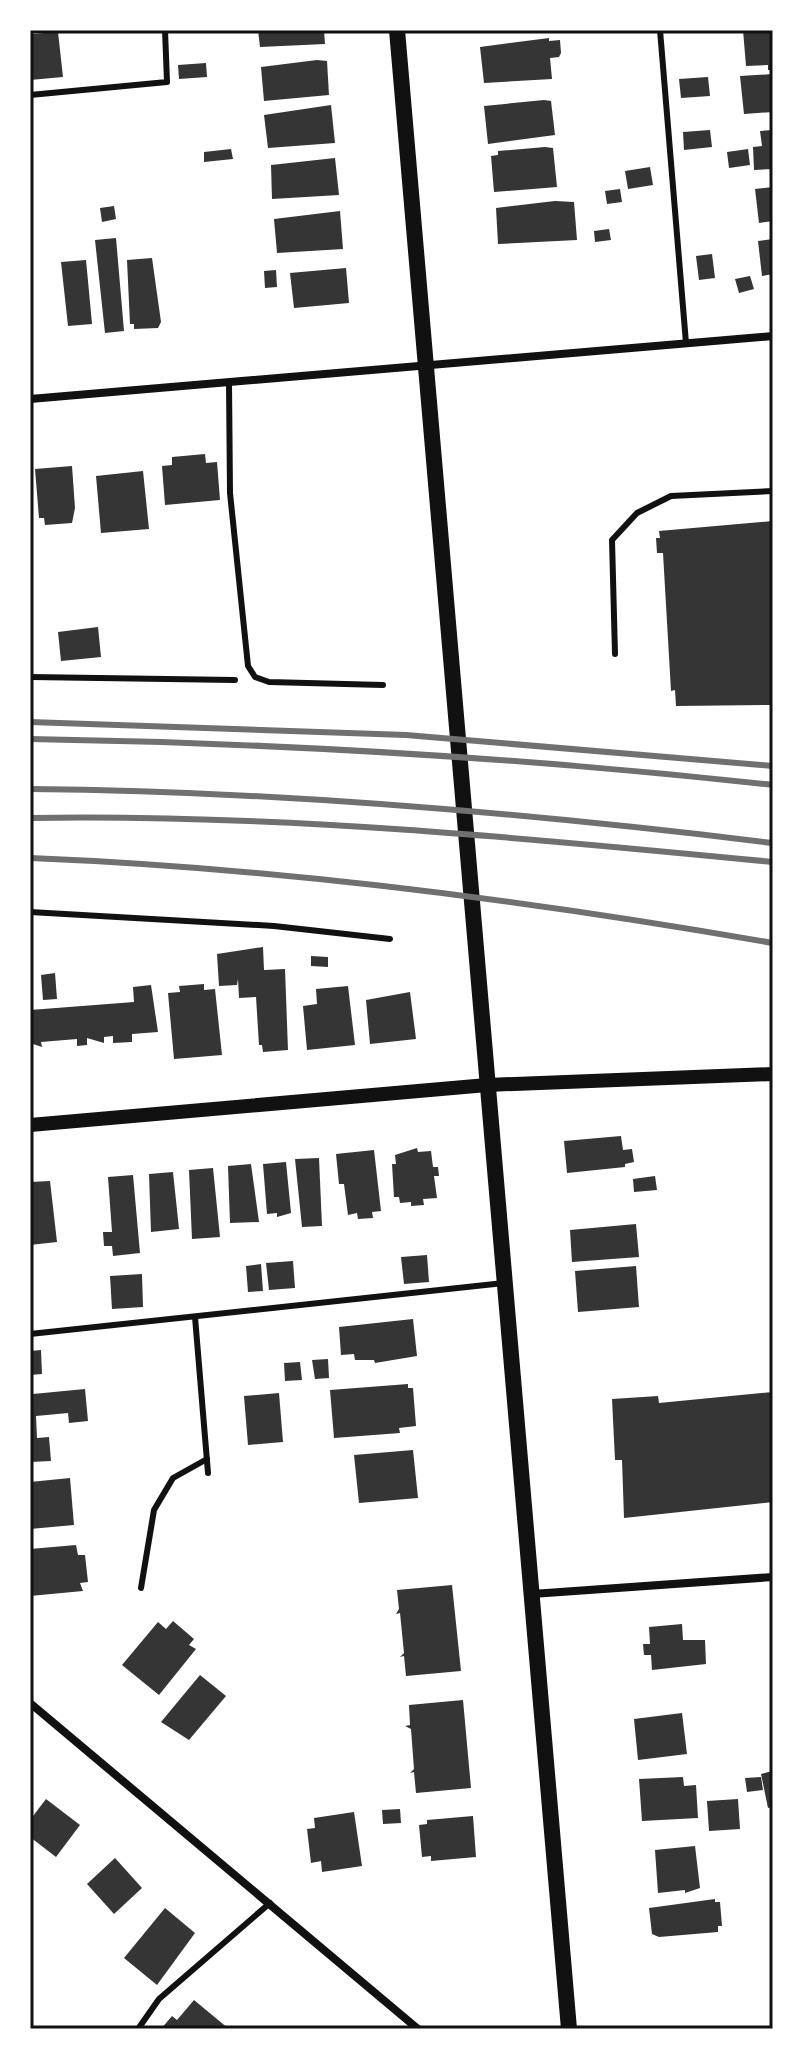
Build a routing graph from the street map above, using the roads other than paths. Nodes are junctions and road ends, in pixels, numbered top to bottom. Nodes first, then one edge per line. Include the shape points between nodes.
1 (165, 30) edge
2 (397, 30) edge
3 (660, 30) edge
4 (30, 95) edge
5 (773, 336) edge
6 (686, 343) junction
7 (426, 365) junction
8 (229, 383) junction
9 (30, 399) edge
10 (773, 491) edge
11 (615, 654) dead end
12 (30, 677) edge
13 (235, 680) dead end
14 (383, 685) dead end
15 (30, 912) edge
16 (390, 939) dead end
17 (773, 1074) edge
18 (487, 1085) junction
19 (30, 1125) edge
20 (504, 1283) junction
21 (195, 1317) junction
22 (30, 1334) edge
23 (207, 1459) junction
24 (208, 1473) dead end
25 (773, 1577) edge
26 (141, 1588) dead end
27 (532, 1594) junction
28 (30, 1703) edge
29 (270, 1903) junction
30 (138, 2029) edge
31 (418, 2029) edge
32 (569, 2029) edge

1 - 4 lane via 167,82
2 - 7 main road
3 - 6 lane
5 - 6 street
6 - 7 street
7 - 8 street
7 - 18 main road
8 - 9 street
8 - 14 lane via 230,493 248,666 255,677 269,682
10 - 11 lane via 671,496 637,513 612,540
12 - 13 lane
15 - 16 lane via 274,926
17 - 18 street
18 - 19 street
18 - 20 main road
20 - 21 lane
20 - 27 main road
21 - 22 lane
21 - 23 lane
23 - 24 lane
23 - 26 lane via 173,1478 154,1510
25 - 27 street
27 - 32 main road
28 - 29 street
29 - 30 lane via 159,1999
29 - 31 street

